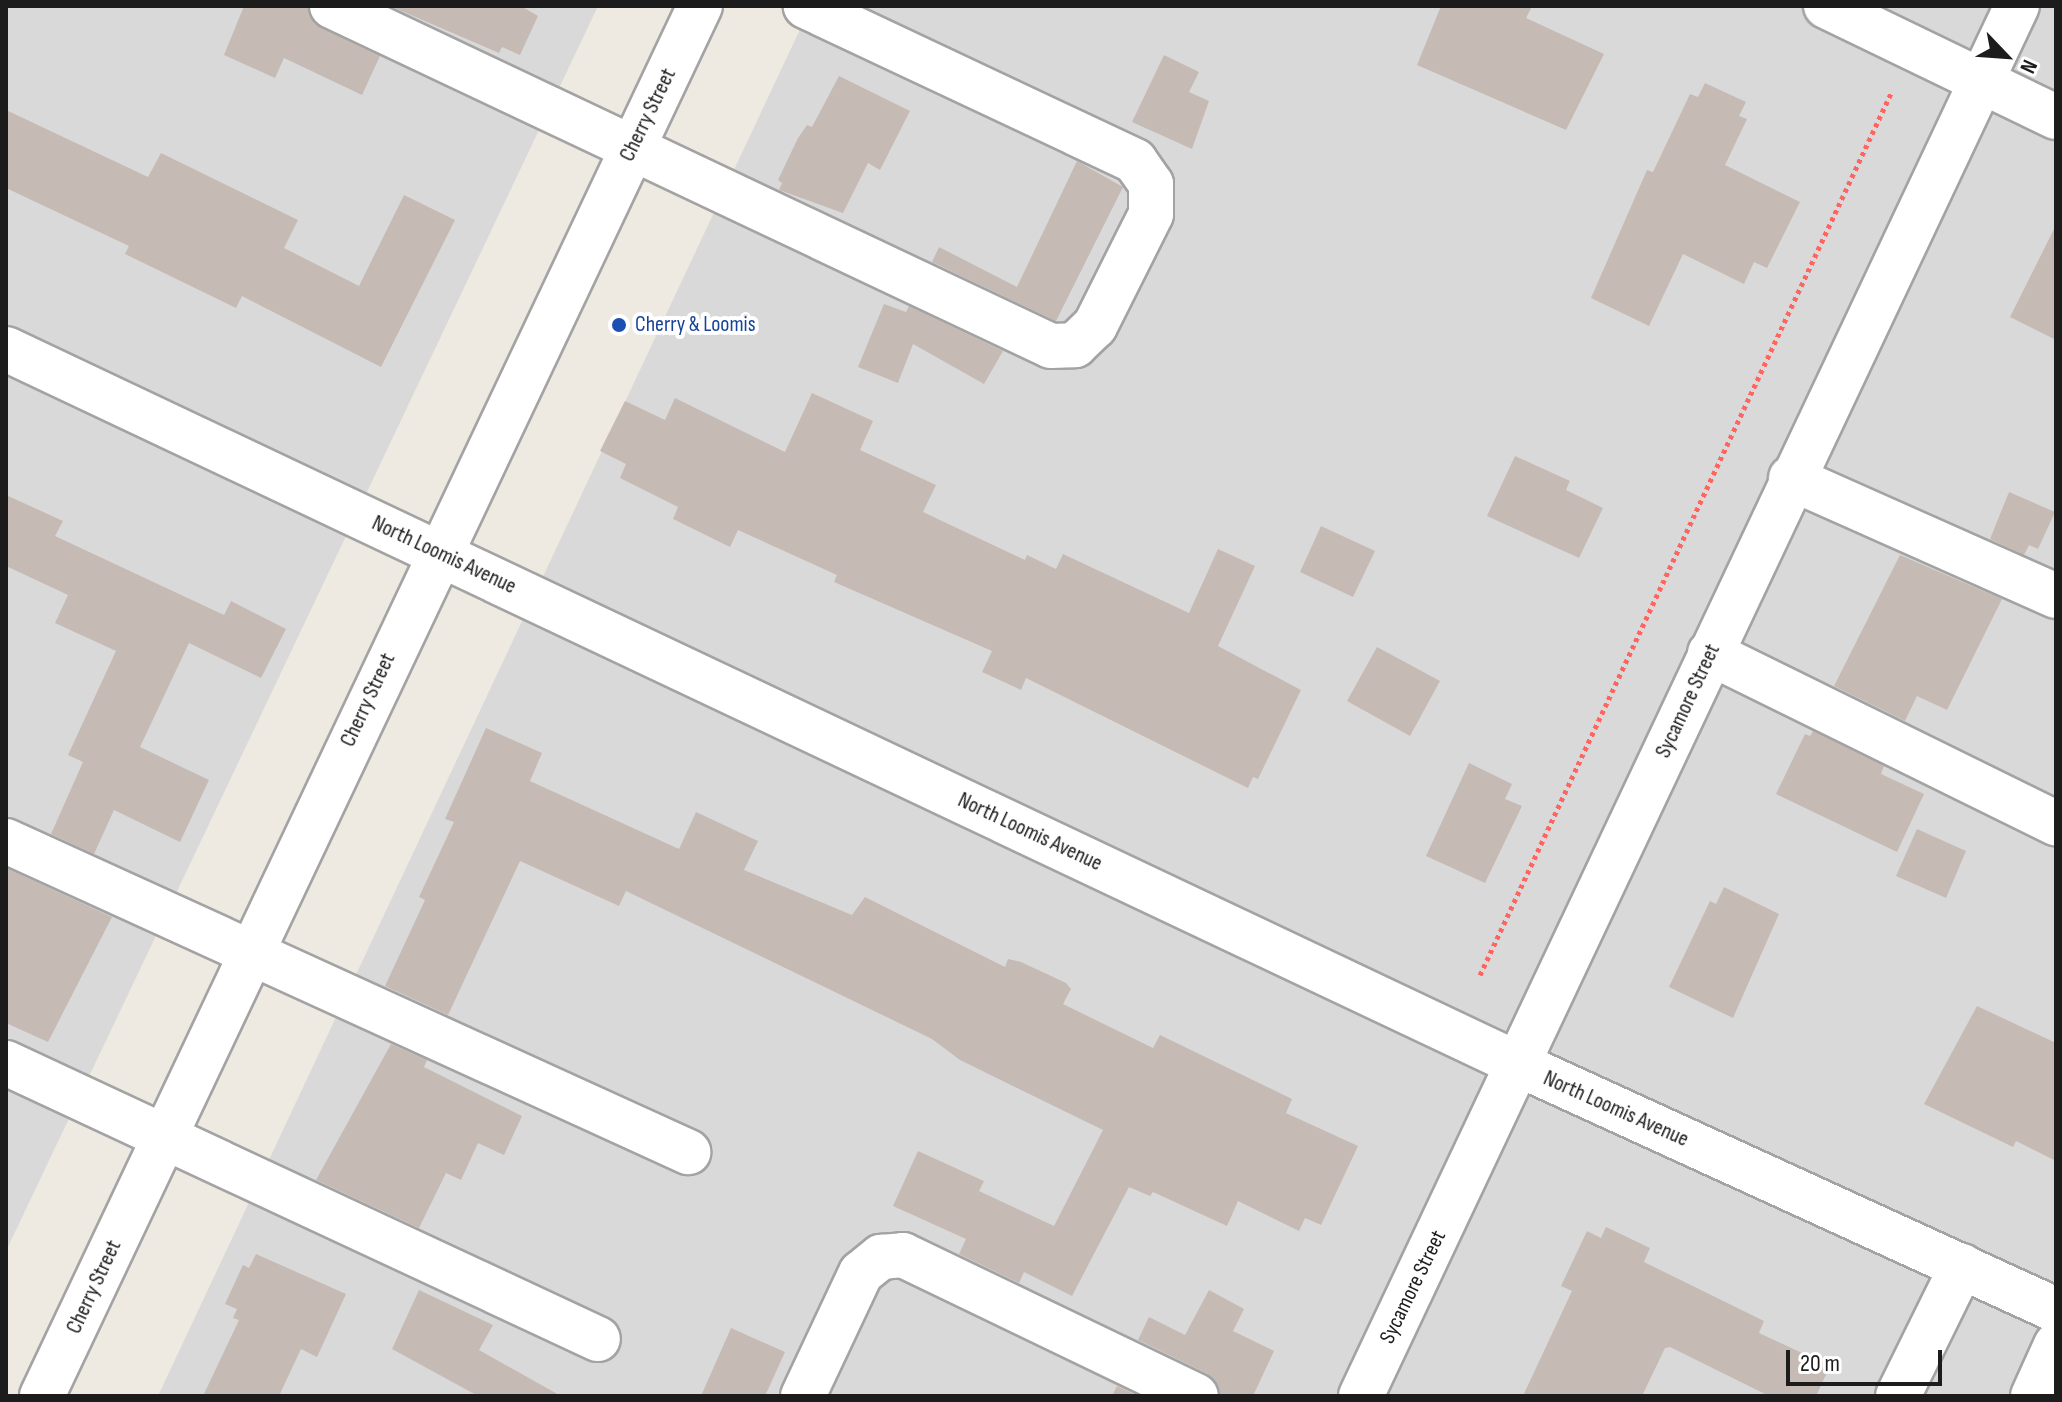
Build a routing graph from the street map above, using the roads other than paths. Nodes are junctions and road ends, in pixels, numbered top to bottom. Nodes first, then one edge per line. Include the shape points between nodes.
1 (332, 6) edge
2 (700, 6) edge
3 (806, 6) edge
4 (1826, 6) edge
5 (2017, 6) edge
6 (1982, 81) junction
7 (2056, 117) edge
8 (631, 151) junction
9 (6, 349) edge
10 (1791, 478) junction
11 (438, 550) junction
12 (2056, 596) edge
13 (1710, 653) junction
14 (2056, 823) edge
15 (6, 841) edge
16 (252, 953) junction
17 (6, 1063) edge
18 (1520, 1065) junction
19 (164, 1137) junction
20 (688, 1152) dead end
21 (1962, 1266) junction
22 (2056, 1310) edge
23 (598, 1339) dead end
24 (2056, 1345) edge
25 (42, 1396) edge
26 (803, 1396) edge
27 (1196, 1396) edge
28 (1361, 1396) edge
29 (1898, 1396) edge
30 (2033, 1396) edge

1 - 8 street
2 - 8 street, Cherry Street
3 - 8 street via 1135,161 1151,184 1151,214 1095,326 1075,345 1051,346
4 - 6 street
5 - 6 street, Sycamore Street
6 - 7 street
6 - 10 street, Sycamore Street
8 - 11 street, Cherry Street
9 - 11 street, North Loomis Avenue
10 - 12 street
10 - 13 street, Sycamore Street
11 - 16 street, Cherry Street
11 - 18 street, North Loomis Avenue
13 - 14 street
13 - 18 street, Sycamore Street
15 - 16 street
16 - 19 street, Cherry Street
16 - 20 street
17 - 19 street
18 - 21 street, North Loomis Avenue
18 - 28 street, Sycamore Street
19 - 23 street
19 - 25 street, Cherry Street
21 - 22 street, North Loomis Avenue
21 - 29 street
24 - 30 street
26 - 27 street via 861,1273 881,1257 903,1255

